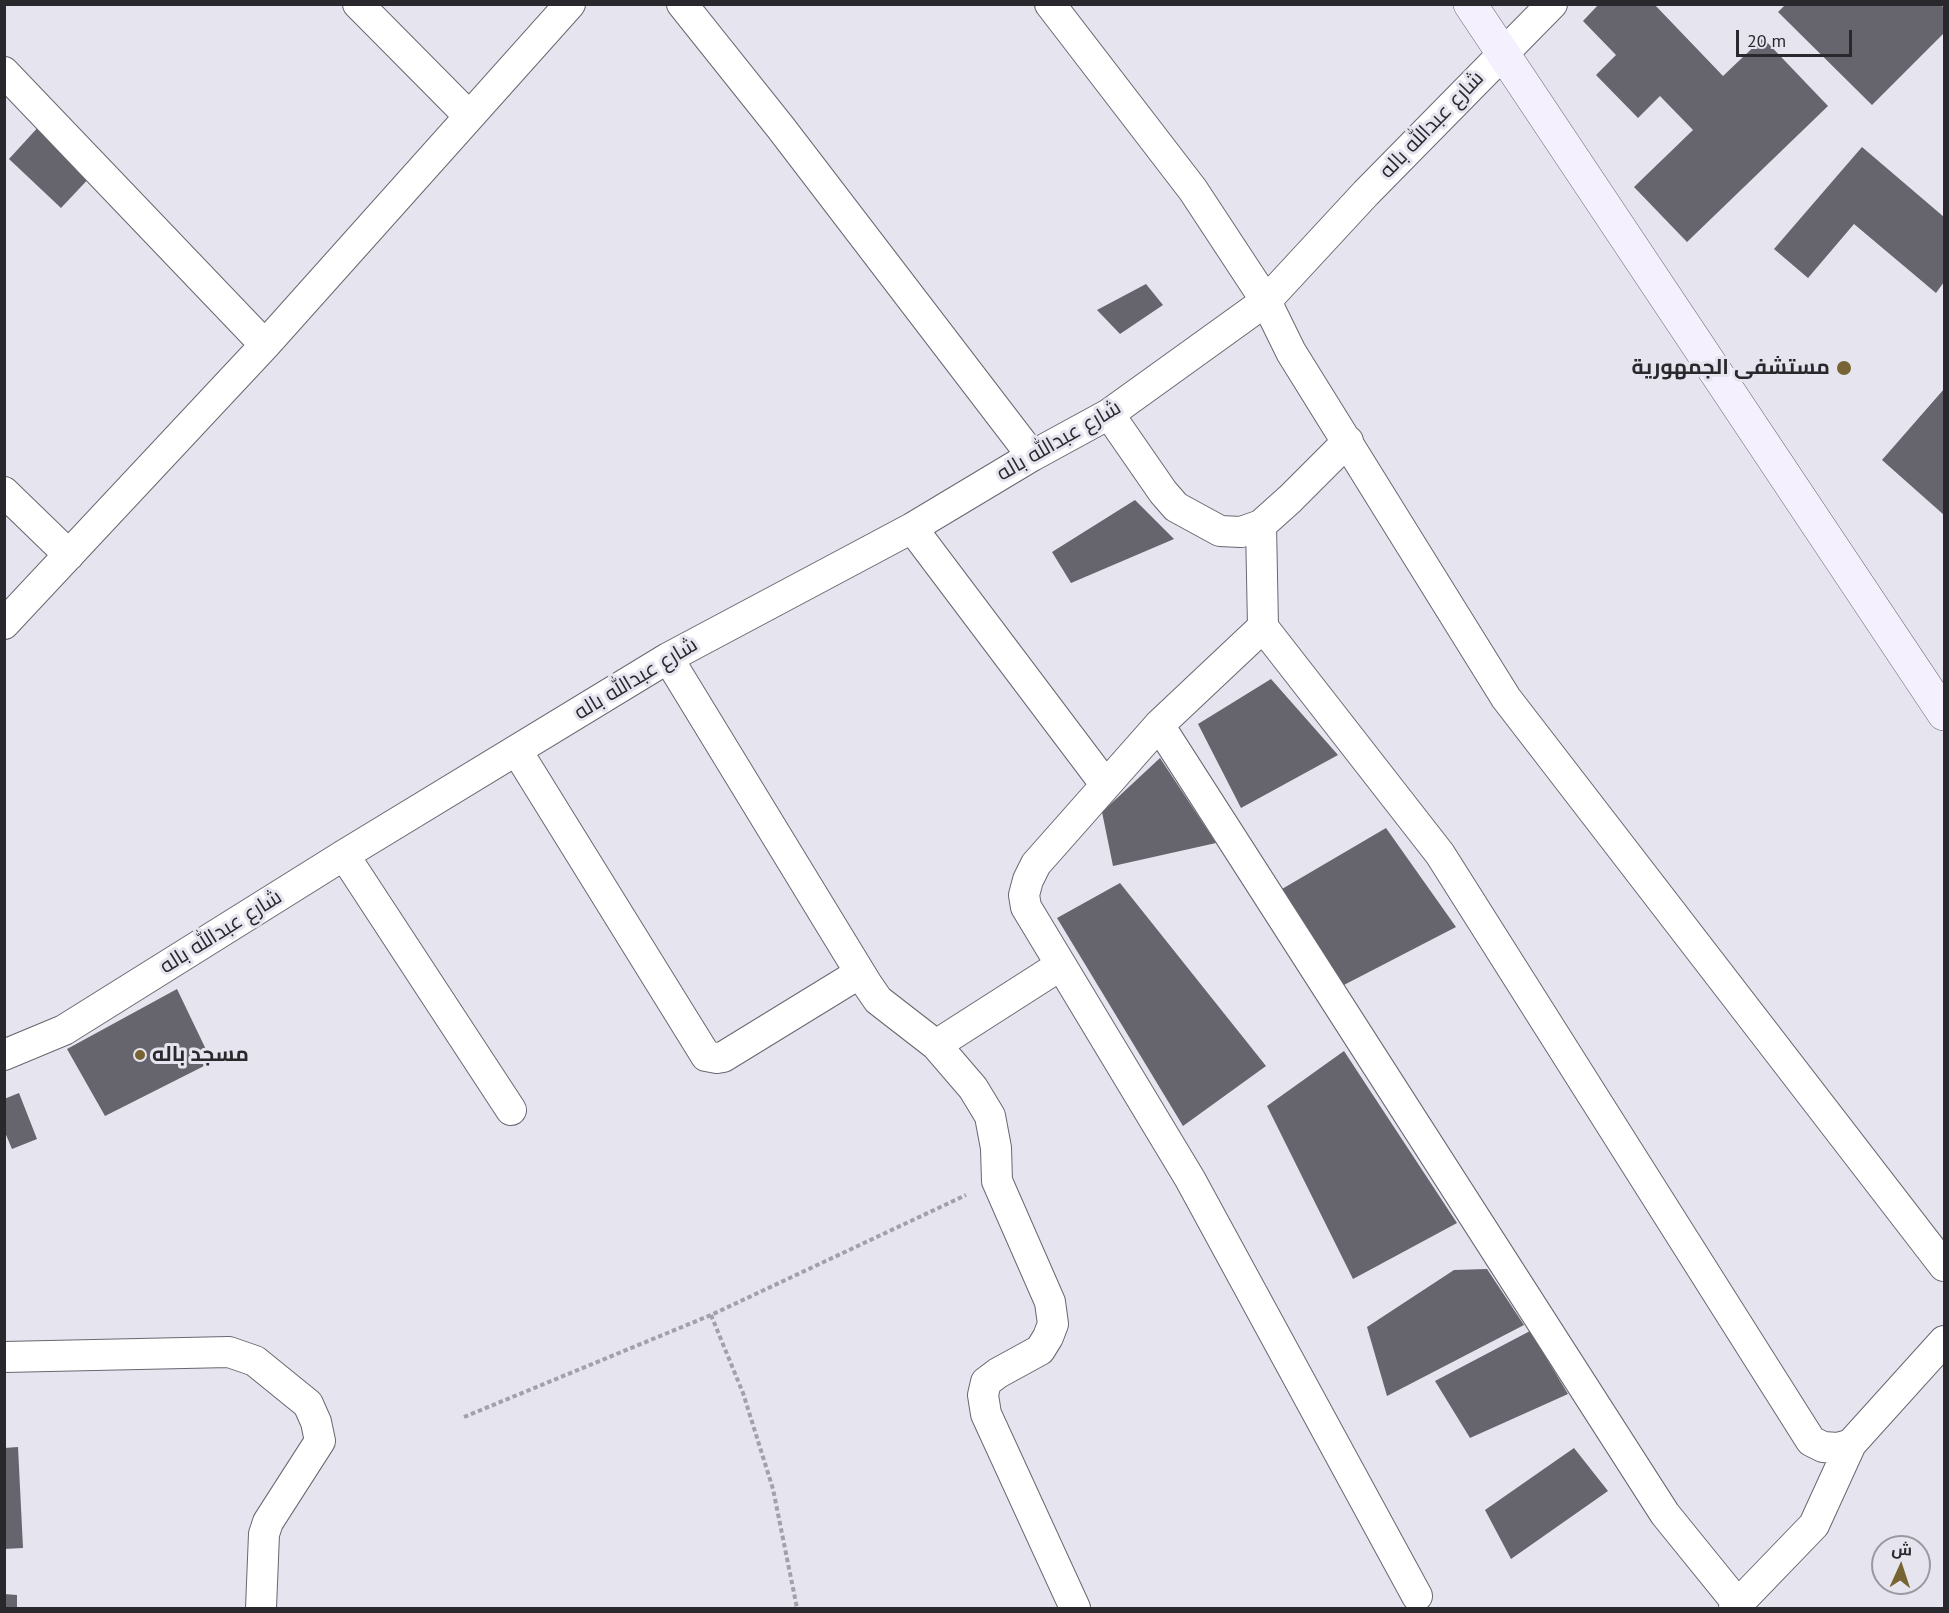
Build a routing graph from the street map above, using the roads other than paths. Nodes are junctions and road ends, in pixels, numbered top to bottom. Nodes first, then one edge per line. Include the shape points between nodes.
1 (358, 4) edge
2 (570, 4) edge
3 (682, 4) edge
4 (1050, 4) edge
5 (1470, 4) edge
6 (1552, 4) edge
7 (1502, 53) junction
8 (4, 72) edge
9 (469, 116) junction
10 (1266, 301) junction
11 (265, 345) junction
12 (1109, 414) junction
13 (1348, 441) junction
14 (1032, 456) junction
15 (4, 492) edge
16 (1261, 525) junction
17 (912, 528) junction
18 (69, 555) junction
19 (4, 624) edge
20 (1263, 627) junction
21 (668, 658) junction
22 (1944, 714) edge
23 (1158, 725) junction
24 (516, 751) junction
25 (1105, 784) junction
26 (344, 855) junction
27 (1061, 965) junction
28 (860, 973) junction
29 (936, 1046) junction
30 (4, 1055) edge
31 (511, 1110) dead end
32 (1944, 1266) edge
33 (1944, 1341) edge
34 (4, 1357) edge
35 (1851, 1444) junction
36 (1417, 1596) dead end
37 (1736, 1606) edge
38 (261, 1608) edge
39 (1075, 1608) edge

1 - 9 street
2 - 9 street
3 - 14 street
4 - 10 street via 1193,190
5 - 7 street
6 - 7 street, شارع عبدالله باله
7 - 10 street, شارع عبدالله باله
7 - 22 street
8 - 11 street
9 - 11 street
10 - 12 street, شارع عبدالله باله
10 - 13 street via 1291,352
11 - 18 street
12 - 14 street, شارع عبدالله باله
12 - 16 street via 1176,507 1220,531 1240,532
13 - 16 street
13 - 32 street via 1506,698
14 - 17 street, شارع عبدالله باله
15 - 18 street
16 - 20 street
17 - 21 street, شارع عبدالله باله
17 - 25 street
18 - 19 street
20 - 23 street
20 - 35 street via 1440,854 1811,1441 1823,1447
21 - 24 street, شارع عبدالله باله
21 - 28 street
23 - 25 street
23 - 37 street via 1665,1514
24 - 26 street, شارع عبدالله باله
24 - 28 street via 706,1056 723,1057
25 - 27 street via 1043,855 1024,895 1026,907
26 - 30 street, شارع عبدالله باله via 64,1030
26 - 31 street
27 - 29 street
27 - 36 street via 1190,1179
28 - 29 street via 878,999
29 - 39 street via 973,1088 990,1116 997,1181 1050,1302 1053,1324 1040,1350 986,1382 983,1395 986,1414
33 - 35 street
34 - 38 street via 229,1352 255,1360 309,1404 320,1441 268,1522 264,1534
35 - 37 street via 1814,1526

